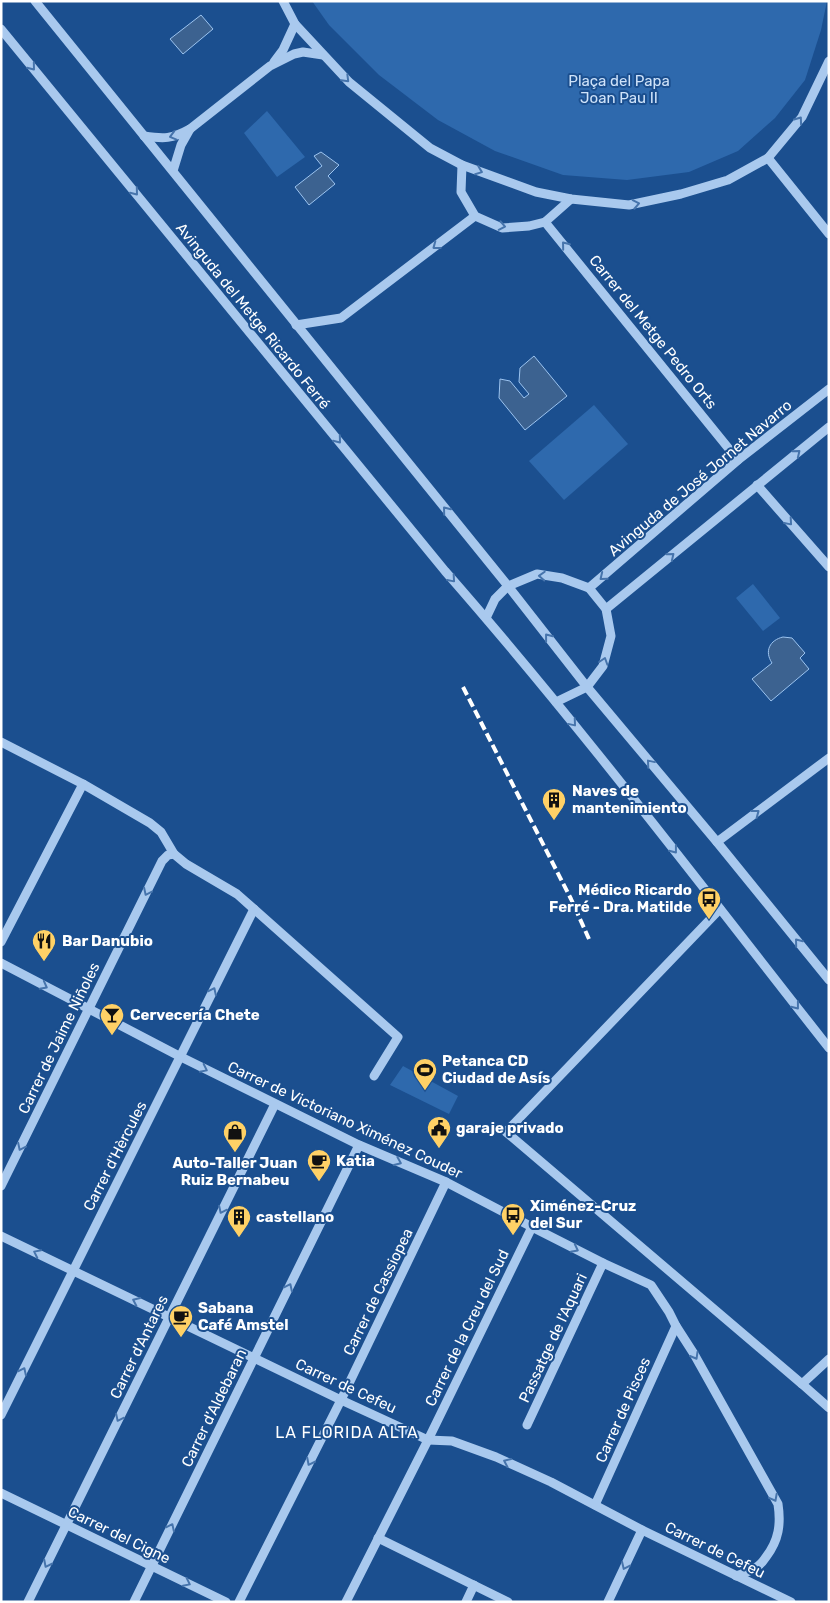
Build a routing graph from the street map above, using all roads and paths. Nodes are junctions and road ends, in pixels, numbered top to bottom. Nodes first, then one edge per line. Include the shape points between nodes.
1 (35, 1) edge
2 (283, 1) edge
3 (295, 24) junction
4 (1, 29) edge
5 (323, 55) junction
6 (829, 61) edge
7 (270, 66) junction
8 (190, 129) junction
9 (144, 136) junction
10 (768, 158) junction
11 (462, 165) junction
12 (173, 171) junction
13 (571, 199) junction
14 (475, 216) junction
15 (545, 222) junction
16 (829, 234) edge
17 (296, 326) junction
18 (829, 389) edge
19 (829, 427) edge
20 (738, 460) junction
21 (757, 485) junction
22 (829, 567) edge
23 (508, 586) junction
24 (589, 588) junction
25 (606, 609) junction
26 (486, 618) junction
27 (587, 687) junction
28 (556, 702) junction
29 (1, 742) edge
30 (829, 758) edge
31 (83, 784) junction
32 (717, 842) junction
33 (174, 854) junction
34 (254, 909) junction
35 (720, 909) junction
36 (1, 942) edge
37 (1, 963) edge
38 (829, 980) edge
39 (90, 1009) junction
40 (829, 1048) edge
41 (181, 1057) junction
42 (374, 1076) dead end
43 (275, 1104) junction
44 (358, 1145) junction
45 (446, 1182) junction
46 (1, 1186) edge
47 (532, 1227) junction
48 (1, 1236) edge
49 (603, 1263) junction
50 (72, 1270) junction
51 (169, 1317) junction
52 (676, 1326) junction
53 (255, 1357) junction
54 (829, 1359) edge
55 (802, 1384) junction
56 (341, 1400) junction
57 (829, 1408) edge
58 (1, 1415) edge
59 (527, 1425) dead end
60 (428, 1440) junction
61 (1, 1493) edge
62 (595, 1505) junction
63 (66, 1525) junction
64 (642, 1530) junction
65 (378, 1538) junction
66 (152, 1565) junction
67 (736, 1576) junction
68 (474, 1585) junction
69 (28, 1602) edge
70 (134, 1602) edge
71 (226, 1602) edge
72 (239, 1602) edge
73 (346, 1602) edge
74 (466, 1602) edge
75 (508, 1602) edge
76 (608, 1602) edge
77 (791, 1602) edge

1 - 9 street, Avinguda del Metge Ricardo Ferré
2 - 3 street
3 - 5 street
3 - 7 street via 283,50
4 -> 26 street, Avinguda del Metge Ricardo Ferré
5 - 7 street via 303,52
5 -> 11 street via 349,82 430,148
10 -> 6 street via 802,116
7 - 8 street
8 -> 9 street via 176,137
8 - 12 street
9 - 12 street, Avinguda del Metge Ricardo Ferré
13 -> 10 street via 638,204 728,180
10 - 16 street
11 -> 13 street via 516,186
11 - 14 street via 461,192
12 - 17 street, Avinguda del Metge Ricardo Ferré
13 - 15 street
14 -> 15 street via 502,228
14 -> 17 street via 341,318
20 -> 15 street, Carrer del Metge Pedro Orts
23 -> 17 street, Avinguda del Metge Ricardo Ferré
18 - 20 street, Avinguda de José Jornet Navarro
21 -> 19 street
20 -> 24 street, Avinguda de José Jornet Navarro
21 -> 22 street
25 -> 21 street
24 -> 23 street via 562,578 537,574
23 - 26 street via 495,599
27 -> 23 street, Avinguda del Metge Ricardo Ferré
24 - 25 street
27 -> 25 street via 603,666 611,636
26 - 28 street, Avinguda del Metge Ricardo Ferré
27 - 28 street
32 -> 27 street, Avinguda del Metge Ricardo Ferré
28 -> 35 street, Avinguda del Metge Ricardo Ferré
29 - 31 street
32 -> 30 street
31 - 33 street via 150,823 161,832
31 - 36 street
38 -> 32 street, Avinguda del Metge Ricardo Ferré
33 - 34 street via 237,894
33 -> 39 street, Carrer de Jaime Niñoles via 162,861
41 -> 34 street, Carrer d'Hèrcules
34 - 42 street via 398,1037
35 -> 40 street, Avinguda del Metge Ricardo Ferré
35 - 55 street via 506,1132
37 -> 39 street, Carrer de Victoriano Ximénez Couder
39 - 41 street, Carrer de Victoriano Ximénez Couder
39 -> 46 street, Carrer de Jaime Niñoles
41 -> 43 street, Carrer de Victoriano Ximénez Couder
41 - 50 street, Carrer d'Hèrcules
43 - 44 street, Carrer de Victoriano Ximénez Couder
43 -> 51 street, Carrer d'Antares
44 -> 45 street, Carrer de Victoriano Ximénez Couder
53 -> 44 street, Carrer d'Aldebaran
45 - 47 street, Carrer de Victoriano Ximénez Couder
45 - 56 street, Carrer de Cassiopea
47 -> 49 street, Carrer de Victoriano Ximénez Couder
47 - 60 street, Carrer de la Creu del Sud
50 -> 48 street, Carrer de Cefeu
49 - 52 street, Carrer de Victoriano Ximénez Couder via 651,1285
49 - 59 street, Passatge de l'Aquari
51 -> 50 street, Carrer de Cefeu
58 -> 50 street, Carrer d'Hèrcules
51 - 53 street, Carrer de Cefeu
51 -> 63 street, Carrer d'Antares
52 - 62 street, Carrer de Pisces
52 -> 67 street via 778,1504 779,1532 773,1548 760,1566
53 - 56 street, Carrer de Cefeu
66 -> 53 street, Carrer d'Aldebaran
54 - 55 street
55 - 57 street
56 - 60 street, Carrer de Cefeu
56 -> 72 street, Carrer de Cassiopea
62 -> 60 street, Carrer de Cefeu via 496,1456 452,1441
60 - 65 street, Carrer de la Creu del Sud
61 - 63 street, Carrer del Cigne
62 - 64 street, Carrer de Cefeu
63 - 66 street, Carrer del Cigne
63 -> 69 street, Carrer d'Antares
64 - 67 street, Carrer de Cefeu
64 -> 76 street
65 - 68 street
65 - 73 street, Carrer de la Creu del Sud
66 - 70 street, Carrer d'Aldebaran
66 -> 71 street, Carrer del Cigne
67 - 77 street, Carrer de Cefeu
68 - 74 street
68 - 75 street

